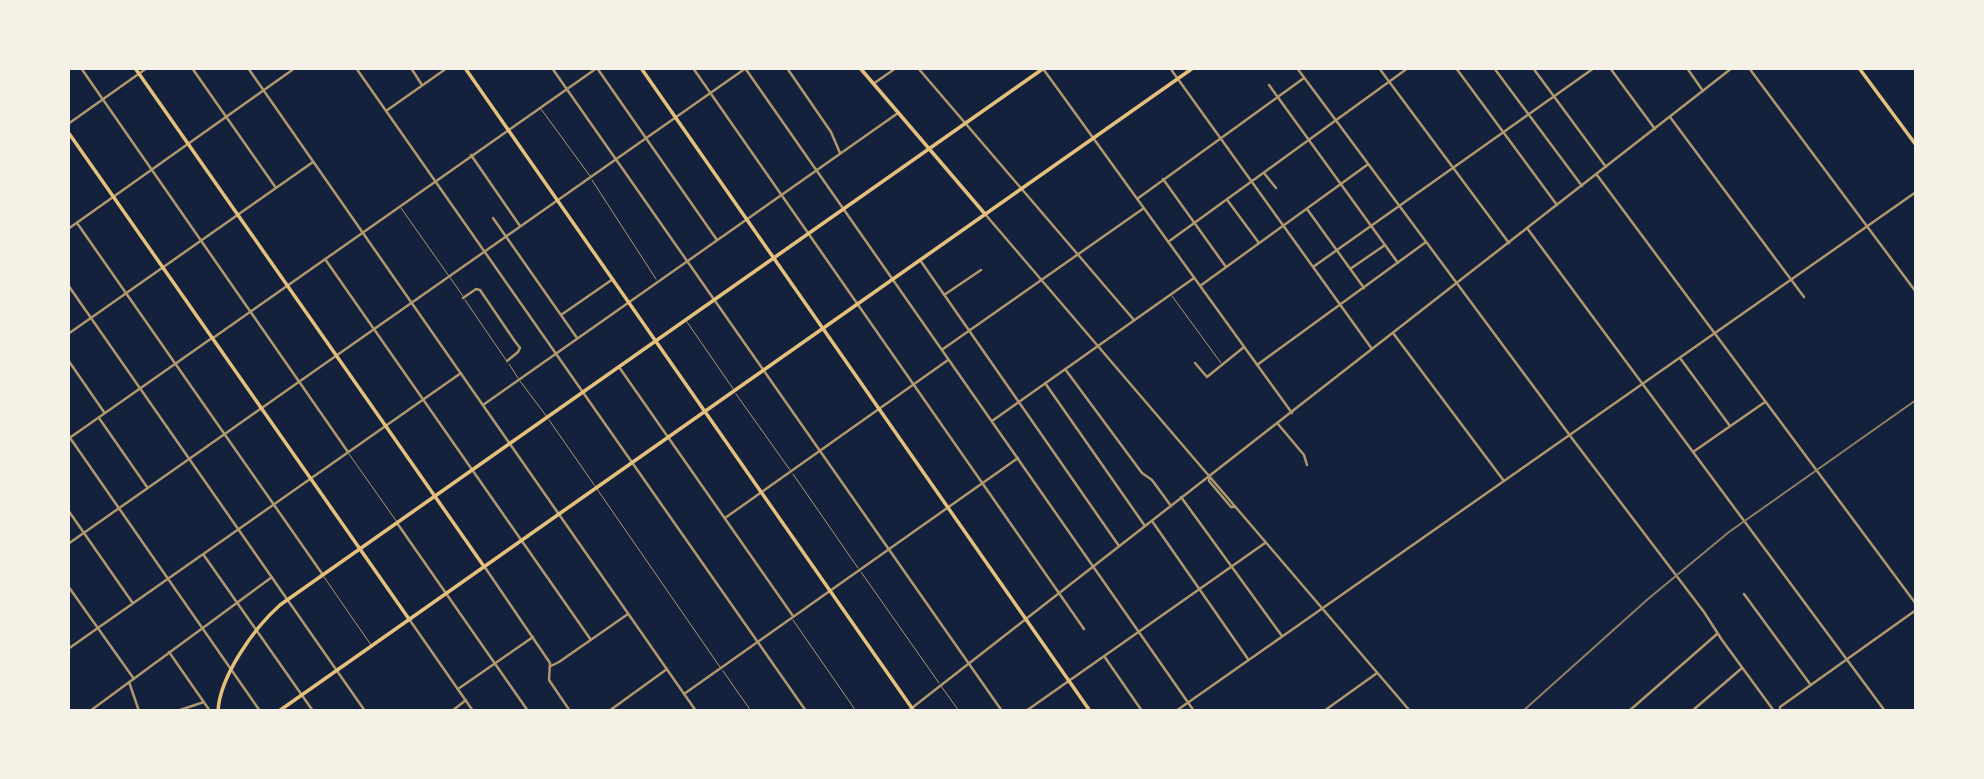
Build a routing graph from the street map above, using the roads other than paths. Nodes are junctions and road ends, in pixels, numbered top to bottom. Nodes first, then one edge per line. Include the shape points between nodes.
1 (81, 68) edge
2 (135, 68) edge
3 (147, 68) edge
4 (192, 68) edge
5 (248, 68) edge
6 (295, 68) edge
7 (356, 68) edge
8 (411, 68) edge
9 (447, 68) edge
10 (465, 68) edge
11 (552, 68) edge
12 (597, 68) edge
13 (641, 68) edge
14 (693, 68) edge
15 (745, 68) edge
16 (787, 68) edge
17 (860, 68) edge
18 (896, 68) edge
19 (918, 68) edge
20 (1170, 68) edge
21 (1193, 68) edge
22 (1297, 68) edge
23 (1379, 68) edge
24 (1408, 68) edge
25 (1456, 68) edge
26 (1494, 68) edge
27 (1533, 68) edge
28 (1594, 68) edge
29 (1610, 68) edge
30 (1686, 68) edge
31 (1732, 68) edge
32 (1749, 68) edge
33 (1859, 68) edge
34 (1043, 69) edge
35 (139, 74) junction
36 (1304, 78) junction
37 (1178, 79) junction
38 (1389, 82) junction
39 (422, 85) junction
40 (873, 85) junction
41 (1269, 85) dead end
42 (566, 89) junction
43 (264, 91) junction
44 (1703, 91) junction
45 (710, 93) junction
46 (1278, 97) junction
47 (1554, 97) junction
48 (103, 100) junction
49 (540, 107) junction
50 (386, 111) junction
51 (898, 113) junction
52 (1529, 114) junction
53 (1670, 117) junction
54 (227, 118) junction
55 (675, 118) junction
56 (1336, 120) junction
57 (68, 124) edge
58 (965, 124) junction
59 (1655, 129) junction
60 (508, 130) junction
61 (68, 132) edge
62 (1503, 132) junction
63 (646, 138) junction
64 (1093, 138) junction
65 (1220, 138) junction
66 (1309, 141) junction
67 (189, 144) junction
68 (1916, 145) edge
69 (929, 149) junction
70 (840, 153) junction
71 (471, 155) junction
72 (616, 159) junction
73 (313, 162) junction
74 (1368, 164) junction
75 (1606, 167) junction
76 (1453, 168) junction
77 (152, 170) junction
78 (816, 170) junction
79 (1264, 173) junction
80 (1597, 175) junction
81 (590, 177) junction
82 (1163, 179) junction
83 (435, 182) junction
84 (1251, 182) junction
85 (1341, 184) junction
86 (1582, 186) junction
87 (276, 188) junction
88 (1276, 188) dead end
89 (1022, 189) junction
90 (1916, 192) edge
91 (781, 195) junction
92 (115, 197) junction
93 (1137, 199) junction
94 (557, 200) junction
95 (1227, 200) junction
96 (1399, 205) junction
97 (1558, 205) junction
98 (400, 206) junction
99 (1144, 208) junction
100 (844, 209) junction
101 (1307, 209) junction
102 (985, 214) junction
103 (238, 215) junction
104 (493, 218) dead end
105 (746, 219) junction
106 (77, 223) junction
107 (1194, 224) junction
108 (1371, 225) junction
109 (520, 226) junction
110 (1283, 226) junction
111 (1867, 226) junction
112 (1527, 228) junction
113 (68, 229) edge
114 (362, 233) junction
115 (808, 234) junction
116 (506, 236) junction
117 (717, 240) junction
118 (201, 241) junction
119 (1168, 242) junction
120 (1426, 242) junction
121 (1259, 243) junction
122 (1509, 243) junction
123 (1385, 245) junction
124 (1337, 249) junction
125 (484, 252) junction
126 (1078, 254) junction
127 (773, 258) junction
128 (325, 259) junction
129 (920, 260) junction
130 (687, 262) junction
131 (1398, 263) junction
132 (1226, 267) junction
133 (1313, 267) junction
134 (164, 268) junction
135 (1350, 269) junction
136 (981, 270) dead end
137 (449, 277) junction
138 (1194, 278) junction
139 (613, 279) junction
140 (894, 280) junction
141 (1041, 280) junction
142 (1791, 280) junction
143 (658, 282) junction
144 (1457, 283) junction
145 (68, 285) edge
146 (287, 285) junction
147 (1200, 286) junction
148 (1364, 288) junction
149 (1916, 292) edge
150 (127, 293) junction
151 (944, 295) junction
152 (1170, 295) junction
153 (1804, 297) dead end
154 (463, 298) junction
155 (714, 300) junction
156 (629, 302) junction
157 (411, 303) junction
158 (858, 305) junction
159 (1340, 305) junction
160 (250, 311) junction
161 (561, 315) junction
162 (91, 318) junction
163 (685, 320) junction
164 (1134, 320) junction
165 (374, 329) junction
166 (823, 329) junction
167 (969, 331) junction
168 (1393, 333) junction
169 (1714, 333) junction
170 (68, 334) edge
171 (212, 338) junction
172 (578, 338) junction
173 (656, 341) junction
174 (1098, 346) junction
175 (1244, 347) junction
176 (1372, 349) junction
177 (942, 350) junction
178 (556, 354) junction
179 (336, 356) junction
180 (1680, 358) junction
181 (949, 359) junction
182 (68, 360) edge
183 (507, 361) junction
184 (1195, 363) dead end
185 (175, 364) junction
186 (1222, 365) junction
187 (1257, 365) junction
188 (619, 367) junction
189 (1065, 369) junction
190 (764, 370) junction
191 (461, 373) junction
192 (519, 380) junction
193 (299, 382) junction
194 (1045, 383) junction
195 (913, 384) junction
196 (1643, 384) junction
197 (140, 389) junction
198 (734, 391) junction
199 (583, 392) junction
200 (423, 400) junction
201 (1019, 402) junction
202 (1765, 402) junction
203 (483, 405) junction
204 (261, 408) junction
205 (879, 409) junction
206 (705, 411) junction
207 (105, 413) junction
208 (1292, 413) junction
209 (547, 417) junction
210 (99, 418) junction
211 (992, 421) junction
212 (1278, 424) junction
213 (385, 426) junction
214 (1730, 426) junction
215 (224, 434) junction
216 (1570, 435) junction
217 (668, 437) junction
218 (69, 438) edge
219 (510, 444) junction
220 (819, 450) junction
221 (348, 452) junction
222 (1693, 452) junction
223 (1018, 458) junction
224 (189, 459) junction
225 (632, 463) junction
226 (1307, 465) dead end
227 (472, 470) junction
228 (791, 471) junction
229 (1209, 476) junction
230 (311, 478) junction
231 (1504, 481) junction
232 (982, 483) junction
233 (148, 488) junction
234 (596, 488) junction
235 (761, 492) junction
236 (435, 496) junction
237 (1181, 498) junction
238 (274, 505) junction
239 (1171, 506) junction
240 (119, 508) junction
241 (948, 508) junction
242 (68, 510) edge
243 (559, 514) junction
244 (725, 518) junction
245 (1152, 521) junction
246 (397, 523) junction
247 (1145, 526) junction
248 (238, 529) junction
249 (84, 533) junction
250 (521, 540) junction
251 (1265, 543) junction
252 (68, 544) edge
253 (1119, 546) junction
254 (360, 549) junction
255 (889, 549) junction
256 (203, 554) junction
257 (484, 566) junction
258 (1093, 566) junction
259 (1231, 567) junction
260 (860, 570) junction
261 (323, 575) junction
262 (272, 577) junction
263 (168, 579) junction
264 (68, 586) edge
265 (1199, 589) junction
266 (830, 591) junction
267 (446, 593) junction
268 (1059, 593) junction
269 (1744, 594) dead end
270 (288, 600) junction
271 (133, 603) junction
272 (237, 603) junction
273 (1916, 604) edge
274 (1321, 609) junction
275 (1916, 610) edge
276 (628, 614) junction
277 (792, 617) junction
278 (409, 619) junction
279 (1026, 619) junction
280 (98, 628) junction
281 (202, 628) junction
282 (1084, 629) dead end
283 (257, 631) junction
284 (1139, 631) junction
285 (1717, 634) junction
286 (1282, 636) junction
287 (533, 637) junction
288 (591, 640) junction
289 (758, 642) junction
290 (372, 646) junction
291 (68, 649) edge
292 (169, 652) junction
293 (1104, 656) junction
294 (1249, 660) junction
295 (1847, 660) junction
296 (495, 663) junction
297 (969, 664) junction
298 (551, 666) junction
299 (231, 668) junction
300 (721, 668) junction
301 (1742, 668) junction
302 (667, 669) junction
303 (337, 670) junction
304 (1377, 673) junction
305 (134, 679) junction
306 (1069, 681) junction
307 (129, 682) junction
308 (941, 685) junction
309 (1811, 685) junction
310 (458, 690) junction
311 (684, 694) junction
312 (302, 695) junction
313 (466, 701) junction
314 (204, 702) junction
315 (1188, 702) junction
316 (92, 710) edge
317 (912, 710) edge
318 (139, 711) edge
319 (177, 711) edge
320 (210, 711) edge
321 (218, 711) edge
322 (260, 711) edge
323 (279, 711) edge
324 (313, 711) edge
325 (365, 711) edge
326 (452, 711) edge
327 (473, 711) edge
328 (528, 711) edge
329 (570, 711) edge
330 (608, 711) edge
331 (696, 711) edge
332 (751, 711) edge
333 (806, 711) edge
334 (856, 711) edge
335 (958, 711) edge
336 (1002, 711) edge
337 (1026, 711) edge
338 (1090, 711) edge
339 (1142, 711) edge
340 (1175, 711) edge
341 (1194, 711) edge
342 (1324, 711) edge
343 (1410, 711) edge
344 (1629, 711) edge
345 (1692, 711) edge
346 (1774, 711) edge
347 (1780, 711) edge
348 (1885, 711) edge

1 - 48 street
2 - 35 main road
3 - 35 street
4 - 54 street
5 - 43 street
6 - 43 street
7 - 50 street
8 - 39 street
9 - 39 street
10 - 60 main road
11 - 42 street
12 - 42 street
12 - 63 street
13 - 55 main road
14 - 45 street
15 - 45 street
15 - 78 street
16 - 70 street
17 - 40 main road
18 - 40 street
19 - 58 street
20 - 37 street
21 - 37 main road
22 - 36 street
23 - 38 street
24 - 38 street
25 - 62 street
26 - 52 street
27 - 47 street
28 - 47 street
29 - 59 street
30 - 44 street
31 - 44 street
32 - 111 street
33 - 68 main road
34 - 58 main road
34 - 64 street
35 - 48 street
35 - 67 main road
36 - 46 street
36 - 56 street
37 - 64 main road
37 - 65 street
38 - 56 street
38 - 76 street
39 - 50 street
40 - 51 main road
41 - 46 street
42 - 49 street
42 - 72 street
43 - 54 street
43 - 73 street
44 - 53 street
45 - 55 street
45 - 91 street
46 - 65 street
46 - 66 street
47 - 52 street
47 - 75 street
48 - 57 street
48 - 77 street
49 - 60 street
49 - 81 lane
50 - 83 street
51 - 69 main road
51 - 70 street
52 - 62 street
52 - 86 street
53 - 59 street
53 - 142 street
54 - 67 street
54 - 87 street
55 - 63 street
55 - 105 main road
56 - 66 street
56 - 74 street
58 - 69 main road
58 - 89 street
59 - 75 street
60 - 71 street
60 - 94 main road
61 - 92 main road
62 - 76 street
62 - 97 street
63 - 72 street
63 - 117 street
64 - 89 main road
64 - 93 street
65 - 82 street
65 - 84 street
66 - 79 street
66 - 85 street
67 - 77 street
67 - 103 main road
69 - 100 main road
69 - 102 main road
70 - 78 street
71 - 83 street
71 - 109 street
72 - 81 street
72 - 130 street
73 - 87 street
73 - 114 street
74 - 85 street
74 - 96 street
75 - 80 street
76 - 96 street
76 - 122 street
77 - 92 street
77 - 118 street
78 - 91 street
78 - 100 street
79 - 84 street
79 - 88 street
80 - 86 street
80 - 169 street
81 - 94 street
81 - 143 lane
82 - 93 street
82 - 107 street
83 - 98 street
83 - 125 street
84 - 95 street
84 - 110 street
85 - 101 street
85 - 108 street
86 - 97 street
87 - 103 street
89 - 102 main road
89 - 126 street
90 - 111 street
91 - 105 street
91 - 115 street
92 - 106 street
92 - 134 main road
93 - 99 street
94 - 109 street
94 - 139 main road
95 - 107 street
95 - 121 street
96 - 108 street
96 - 120 street
97 - 112 street
98 - 114 street
98 - 137 lane
99 - 119 street
99 - 126 street
100 - 115 main road
100 - 140 street
101 - 110 street
101 - 124 street
102 - 129 main road
102 - 141 street
103 - 118 street
103 - 146 main road
104 - 116 street
105 - 117 street
105 - 127 main road
106 - 113 street
106 - 150 street
107 - 119 street
107 - 132 street
108 - 123 street
108 - 124 street
109 - 116 street
110 - 121 street
110 - 133 street
111 - 142 street
111 - 149 street
112 - 122 street
112 - 196 street
114 - 128 street
114 - 157 street
115 - 127 main road
115 - 158 street
116 - 125 street
116 - 161 street
117 - 130 street
118 - 134 street
118 - 160 street
119 - 138 street
120 - 131 street
120 - 144 street
121 - 132 street
122 - 144 street
123 - 131 street
123 - 135 street
124 - 133 street
124 - 135 street
125 - 137 street
125 - 178 street
126 - 141 street
126 - 164 street
127 - 155 main road
127 - 166 main road
128 - 146 street
128 - 165 street
129 - 140 main road
129 - 151 street
130 - 143 street
130 - 155 street
131 - 148 street
132 - 147 street
133 - 159 street
134 - 150 street
134 - 171 main road
135 - 148 street
136 - 151 street
137 - 154 lane
137 - 157 street
138 - 147 street
138 - 152 street
139 - 156 main road
139 - 161 street
140 - 158 main road
140 - 177 street
141 - 167 street
141 - 174 street
142 - 153 street
142 - 169 street
143 - 156 street
144 - 168 street
144 - 216 street
145 - 162 street
146 - 160 street
146 - 179 main road
147 - 175 street
148 - 159 street
150 - 162 street
150 - 185 street
151 - 167 street
152 - 164 street
152 - 186 lane
154 - 183 lane
154 - 183 street via 480,290 520,348
155 - 163 main road
155 - 190 street
156 - 172 street
156 - 173 main road
157 - 165 street
157 - 191 street
158 - 166 main road
158 - 195 street
159 - 176 street
159 - 187 street
160 - 171 street
160 - 193 street
161 - 172 street
162 - 170 street
162 - 197 street
163 - 173 main road
163 - 198 lane
164 - 174 street
165 - 179 street
165 - 200 street
166 - 190 main road
166 - 205 main road
167 - 177 street
167 - 201 street
168 - 176 street
168 - 231 street
169 - 180 street
169 - 202 street
171 - 185 street
171 - 204 main road
172 - 178 street
173 - 188 main road
173 - 206 main road
174 - 189 street
174 - 229 street
175 - 186 street
175 - 187 street
176 - 208 street
177 - 181 street
178 - 192 street
178 - 199 street
179 - 193 street
179 - 213 main road
180 - 196 street
180 - 214 street
181 - 195 street
181 - 211 street
182 - 207 street
183 - 192 lane
184 - 186 street via 1206,377
185 - 197 street
185 - 215 street
187 - 208 street
188 - 199 main road
188 - 217 street
189 - 194 street
189 - 239 street
190 - 198 main road
190 - 220 street
191 - 200 street
191 - 203 street
192 - 203 street
192 - 209 lane
193 - 204 street
193 - 221 street
194 - 201 street
194 - 247 street
195 - 205 street
195 - 232 street
196 - 216 street
196 - 222 street
197 - 207 street
197 - 224 street
198 - 206 main road
198 - 228 lane
199 - 209 main road
199 - 225 street
200 - 213 street
200 - 227 street
201 - 211 street
201 - 253 street
202 - 214 street
202 - 273 street
203 - 219 street
204 - 215 street
204 - 230 main road
205 - 220 street
205 - 241 main road
206 - 217 main road
206 - 235 main road
207 - 210 street
208 - 212 street
209 - 219 main road
209 - 234 lane
210 - 218 street
210 - 233 street
211 - 223 street
212 - 226 street
212 - 229 street
213 - 221 street
213 - 236 main road
214 - 222 street
215 - 224 street
215 - 238 street
216 - 231 street
216 - 285 street
217 - 225 main road
217 - 244 street
218 - 240 street
219 - 227 main road
219 - 243 street
220 - 228 street
220 - 255 street
221 - 230 street
221 - 246 lane
222 - 295 street
223 - 232 street
223 - 258 street
224 - 233 street
224 - 248 street
225 - 234 main road
225 - 289 street
227 - 236 main road
227 - 250 street
228 - 235 street
228 - 260 lane
229 - 237 street
229 - 251 street
230 - 238 street
230 - 254 main road
231 - 274 street
232 - 241 street
232 - 268 street
233 - 240 street
234 - 243 main road
234 - 300 lane
235 - 244 street
235 - 266 main road
236 - 246 main road
236 - 257 main road
237 - 239 street
237 - 259 street
238 - 248 street
238 - 261 street
239 - 245 street
240 - 249 street
240 - 263 street
241 - 255 street
241 - 279 main road
242 - 249 street
243 - 250 main road
243 - 276 street
244 - 277 street
245 - 247 street
245 - 265 street
246 - 254 main road
246 - 267 street
247 - 253 street
248 - 256 street
248 - 262 street
249 - 252 street
249 - 271 street
250 - 257 main road
250 - 288 street
251 - 259 street
251 - 274 street
253 - 258 street
254 - 261 main road
254 - 278 main road
255 - 260 street
255 - 297 street
256 - 263 street
256 - 272 street
257 - 267 main road
257 - 287 street
258 - 268 street
258 - 284 street
259 - 265 street
259 - 286 street
260 - 266 street
260 - 308 lane
261 - 270 main road
261 - 290 lane
262 - 270 street
262 - 272 street
263 - 271 street
263 - 281 street
264 - 280 street
265 - 284 street
265 - 294 street
266 - 277 street
266 - 317 main road
267 - 278 main road
267 - 296 street
268 - 279 street
268 - 282 street
269 - 309 street
270 - 283 main road via 270,613
270 - 303 street
271 - 280 street
272 - 281 street
272 - 283 street
274 - 286 street
274 - 304 street
275 - 295 street
276 - 288 street
276 - 302 street
277 - 289 street
277 - 334 lane
278 - 290 main road
278 - 310 street
279 - 297 street
279 - 306 main road
280 - 291 street
280 - 305 street
281 - 292 street
281 - 299 street
283 - 299 main road
283 - 312 street
284 - 293 street
284 - 315 street
285 - 301 street
285 - 344 street
286 - 294 street
287 - 296 street
287 - 298 street
288 - 298 street
289 - 300 street
289 - 333 street
290 - 303 main road
292 - 305 street
292 - 314 street
293 - 306 street
293 - 339 street
294 - 315 street
295 - 309 street
295 - 348 street
296 - 310 street
296 - 328 street
297 - 308 street
297 - 336 street
298 - 329 street via 549,680
299 - 321 main road
299 - 322 street
300 - 311 street
300 - 332 lane
301 - 345 street
301 - 346 street
302 - 311 street
302 - 330 street
303 - 312 main road
303 - 325 street
304 - 342 street
304 - 343 street
305 - 307 street
306 - 337 street
306 - 338 main road
307 - 316 street
307 - 318 street
308 - 317 street
308 - 335 lane
309 - 347 street
310 - 313 street
311 - 331 street
312 - 323 main road
312 - 324 street
313 - 326 street
313 - 327 street
314 - 319 street
314 - 320 street
315 - 340 street
315 - 341 street

